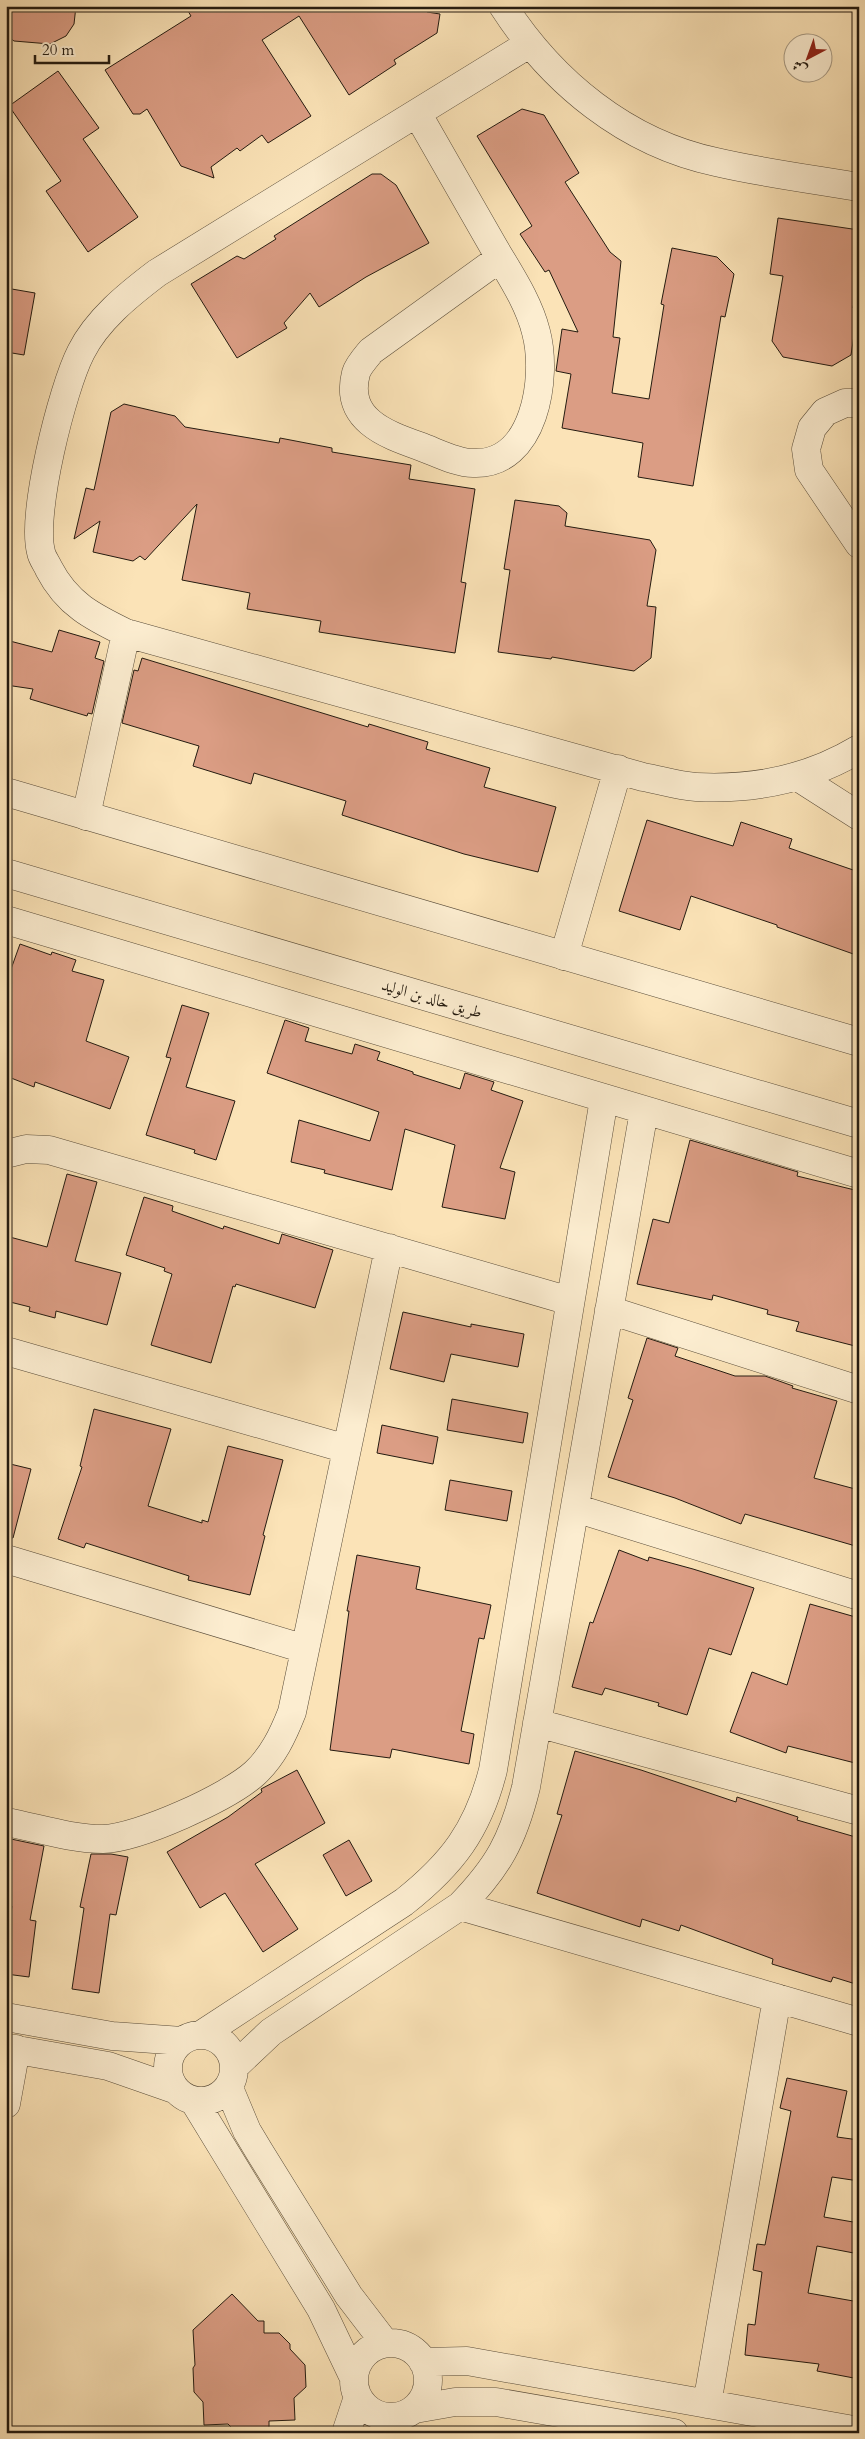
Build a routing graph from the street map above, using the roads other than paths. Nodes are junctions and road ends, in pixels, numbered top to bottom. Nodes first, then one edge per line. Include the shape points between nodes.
1 (503, 6) edge
2 (529, 44) junction
3 (417, 113) junction
4 (859, 187) edge
5 (500, 258) junction
6 (859, 403) edge
7 (859, 544) edge
8 (126, 633) junction
9 (859, 749) edge
10 (618, 770) junction
11 (798, 777) junction
12 (6, 792) edge
13 (86, 816) junction
14 (859, 816) edge
15 (6, 873) edge
16 (6, 920) edge
17 (564, 956) junction
18 (859, 1042) edge
19 (604, 1099) junction
20 (644, 1111) junction
21 (859, 1124) edge
22 (6, 1154) edge
23 (859, 1174) edge
24 (389, 1248) junction
25 (570, 1301) junction
26 (609, 1310) junction
27 (6, 1351) edge
28 (859, 1390) edge
29 (347, 1449) junction
30 (575, 1508) junction
31 (6, 1559) edge
32 (859, 1596) edge
33 (305, 1649) junction
34 (537, 1723) junction
35 (859, 1811) edge
36 (6, 1822) edge
37 (460, 1906) junction
38 (777, 1998) junction
39 (6, 2017) edge
40 (859, 2022) edge
41 (192, 2038) junction
42 (11, 2049) edge
43 (232, 2077) junction
44 (184, 2095) junction
45 (6, 2104) edge
46 (385, 2343) junction
47 (423, 2362) junction
48 (355, 2387) junction
49 (706, 2404) junction
50 (400, 2419) edge
51 (580, 2425) edge
52 (859, 2431) edge
53 (346, 2433) edge
54 (674, 2433) edge

1 - 2 street
2 - 3 street
2 - 4 street via 567,85 612,118 661,145 714,162
3 - 5 street
3 - 8 street via 157,273 104,320 81,351 64,395 38,513 41,553 58,586 85,613
5 - 5 street via 526,303 536,333 540,364 538,395 529,425 517,446 497,459 473,463 386,434 366,420 354,397 356,372 371,351
6 - 7 street via 845,403 825,412 812,428 806,449 809,470
8 - 10 street
8 - 13 street
9 - 11 street
10 - 11 street via 694,787 747,787
10 - 17 street
11 - 14 street
12 - 13 street
13 - 17 street
15 - 21 street, طريق خالد بن الوليد
16 - 19 street
17 - 18 street
19 - 20 street
19 - 25 street
20 - 23 street
20 - 26 street
22 - 24 street via 26,1149 49,1150
24 - 25 street
24 - 29 street
25 - 41 street via 493,1770 474,1824 455,1854 432,1880 404,1902
26 - 28 street
26 - 30 street
27 - 29 street
29 - 33 street
30 - 32 street
30 - 34 street
31 - 33 street
33 - 36 street via 284,1734 266,1760 237,1788 149,1829 125,1836 86,1838
34 - 35 street
34 - 37 street via 518,1821 504,1853
37 - 38 street
37 - 43 street via 284,2023
38 - 40 street
38 - 49 street
39 - 41 street via 112,2036
41 - 43 street via 213,2037 224,2044 232,2054
41 - 44 street via 174,2048 168,2063 169,2079
42 - 44 street via 115,2068
42 - 45 street
43 - 44 street via 214,2100
43 - 46 street via 247,2131 360,2313
44 - 48 street via 321,2309
46 - 47 street via 403,2345
46 - 48 street via 373,2347 356,2364
47 - 49 street via 467,2361
47 - 50 street via 428,2382 426,2392
48 - 50 street via 365,2407 375,2414
48 - 53 street
49 - 52 street
50 - 51 street via 455,2402 489,2402
51 - 54 street

